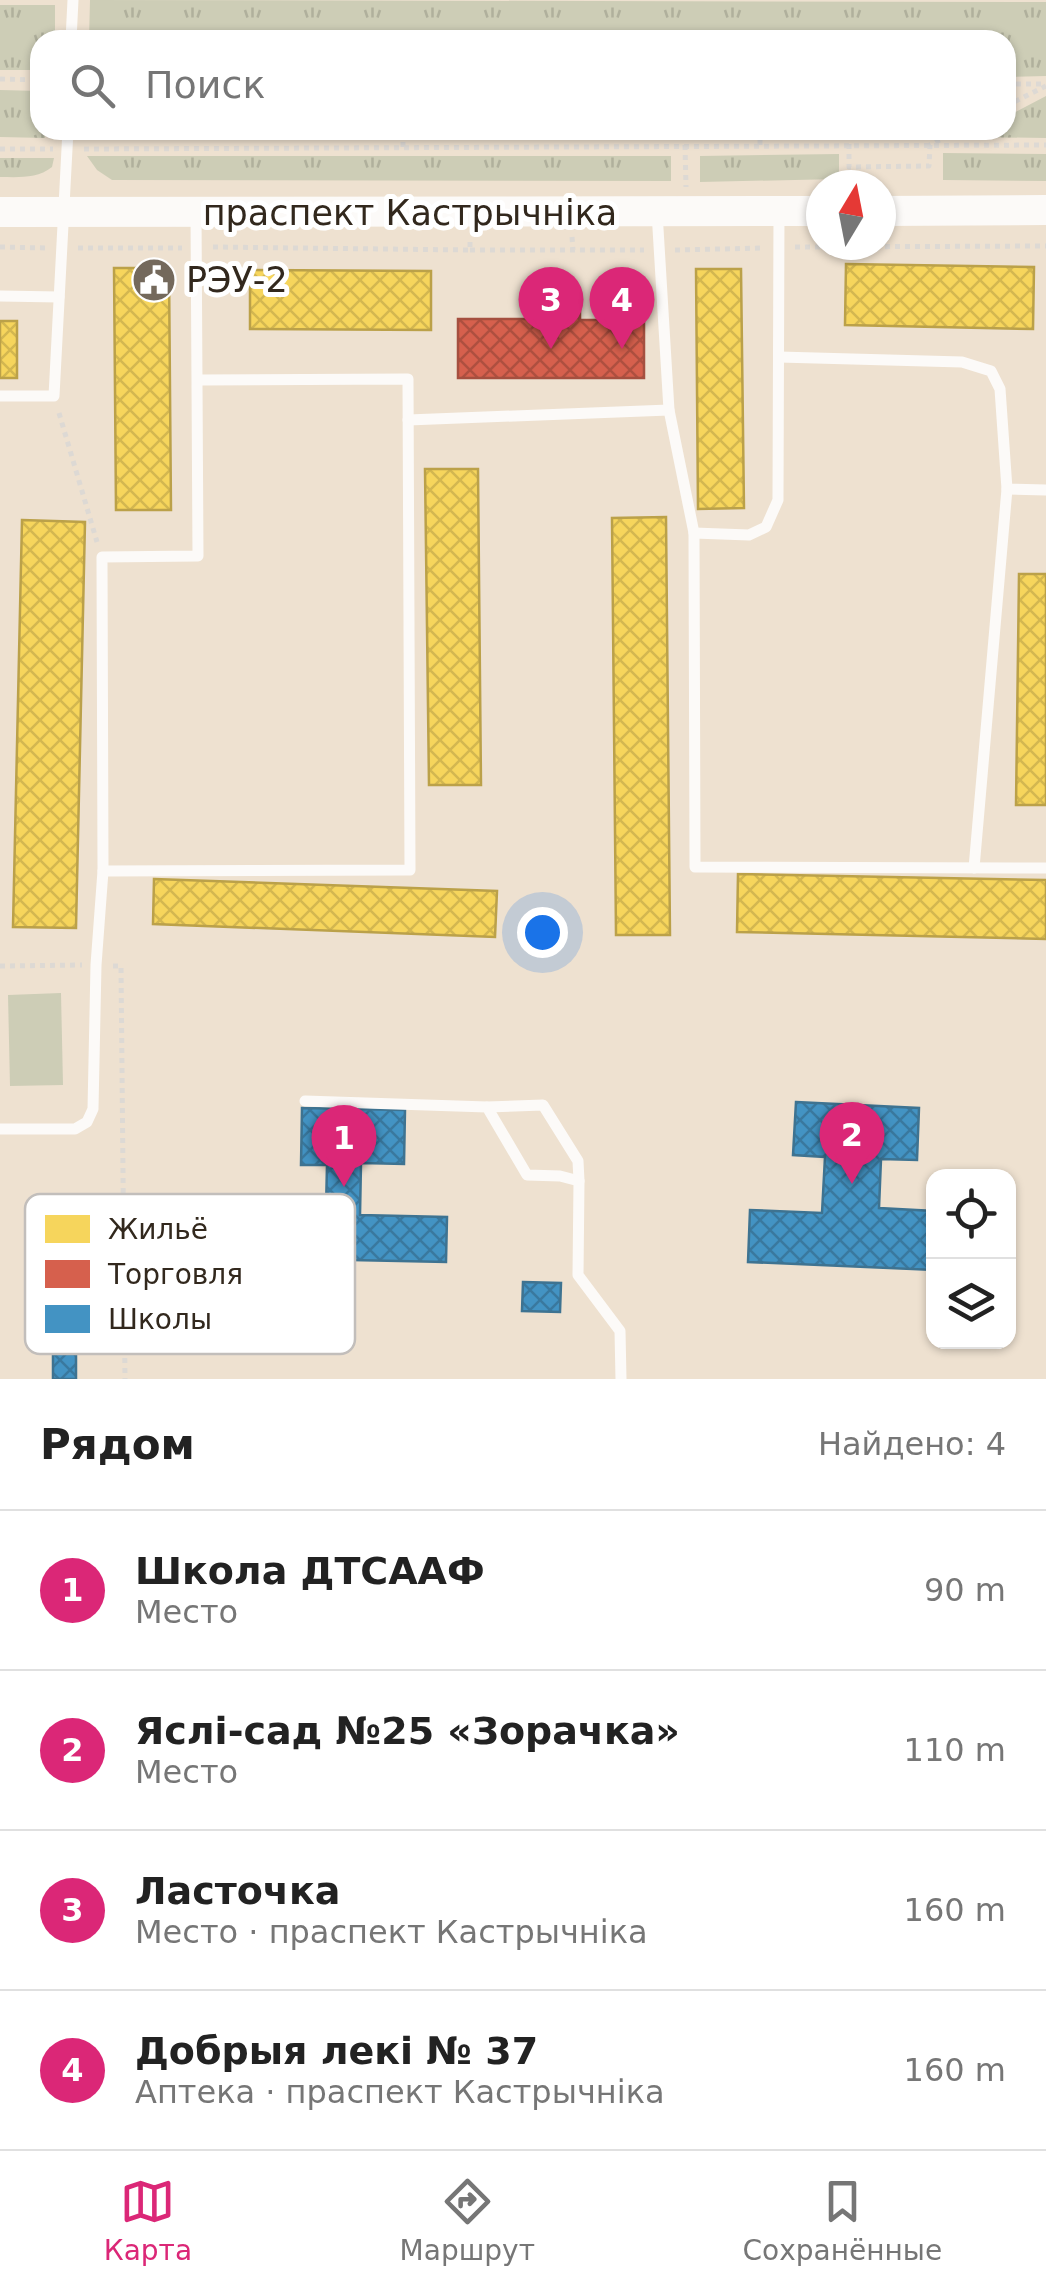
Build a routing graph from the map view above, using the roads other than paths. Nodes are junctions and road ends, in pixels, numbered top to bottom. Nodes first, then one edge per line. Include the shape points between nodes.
1 (73, 0) edge
2 (72, 30) edge
3 (68, 140) edge
4 (896, 210) edge
5 (1046, 210) edge
6 (806, 211) edge
7 (0, 212) edge
8 (658, 212) junction
9 (780, 212) junction
10 (196, 213) junction
11 (63, 214) junction
12 (0, 296) edge
13 (59, 297) junction
14 (780, 356) junction
15 (198, 380) junction
16 (0, 396) edge
17 (669, 410) junction
18 (408, 420) junction
19 (1008, 488) junction
20 (1046, 490) edge
21 (694, 533) junction
22 (974, 868) junction
23 (1046, 868) edge
24 (103, 871) junction
25 (306, 1101) dead end
26 (487, 1107) junction
27 (0, 1129) edge
28 (580, 1181) junction
29 (621, 1379) edge

1 - 2 lane
3 - 11 lane
4 - 5 main road
6 - 9 main road, праспект Кастрычніка
7 - 11 main road, праспект Кастрычніка
8 - 9 main road, праспект Кастрычніка
8 - 10 main road, праспект Кастрычніка
8 - 17 lane
9 - 14 lane
10 - 11 main road, праспект Кастрычніка
10 - 15 lane
11 - 13 lane
12 - 13 lane
13 - 16 lane via 54,396
14 - 19 lane via 962,362 992,372 1000,389
14 - 21 lane via 778,500 766,527 749,535
15 - 18 lane via 408,379
15 - 24 lane via 198,556 102,557
17 - 18 lane
17 - 21 lane
18 - 24 lane via 410,870
19 - 20 lane
19 - 22 lane
21 - 22 lane via 695,867
22 - 23 lane
24 - 27 lane via 93,1109 75,1129
25 - 26 lane
26 - 28 lane via 527,1175
26 - 28 lane via 543,1106 578,1161
28 - 29 lane via 578,1275 620,1331

